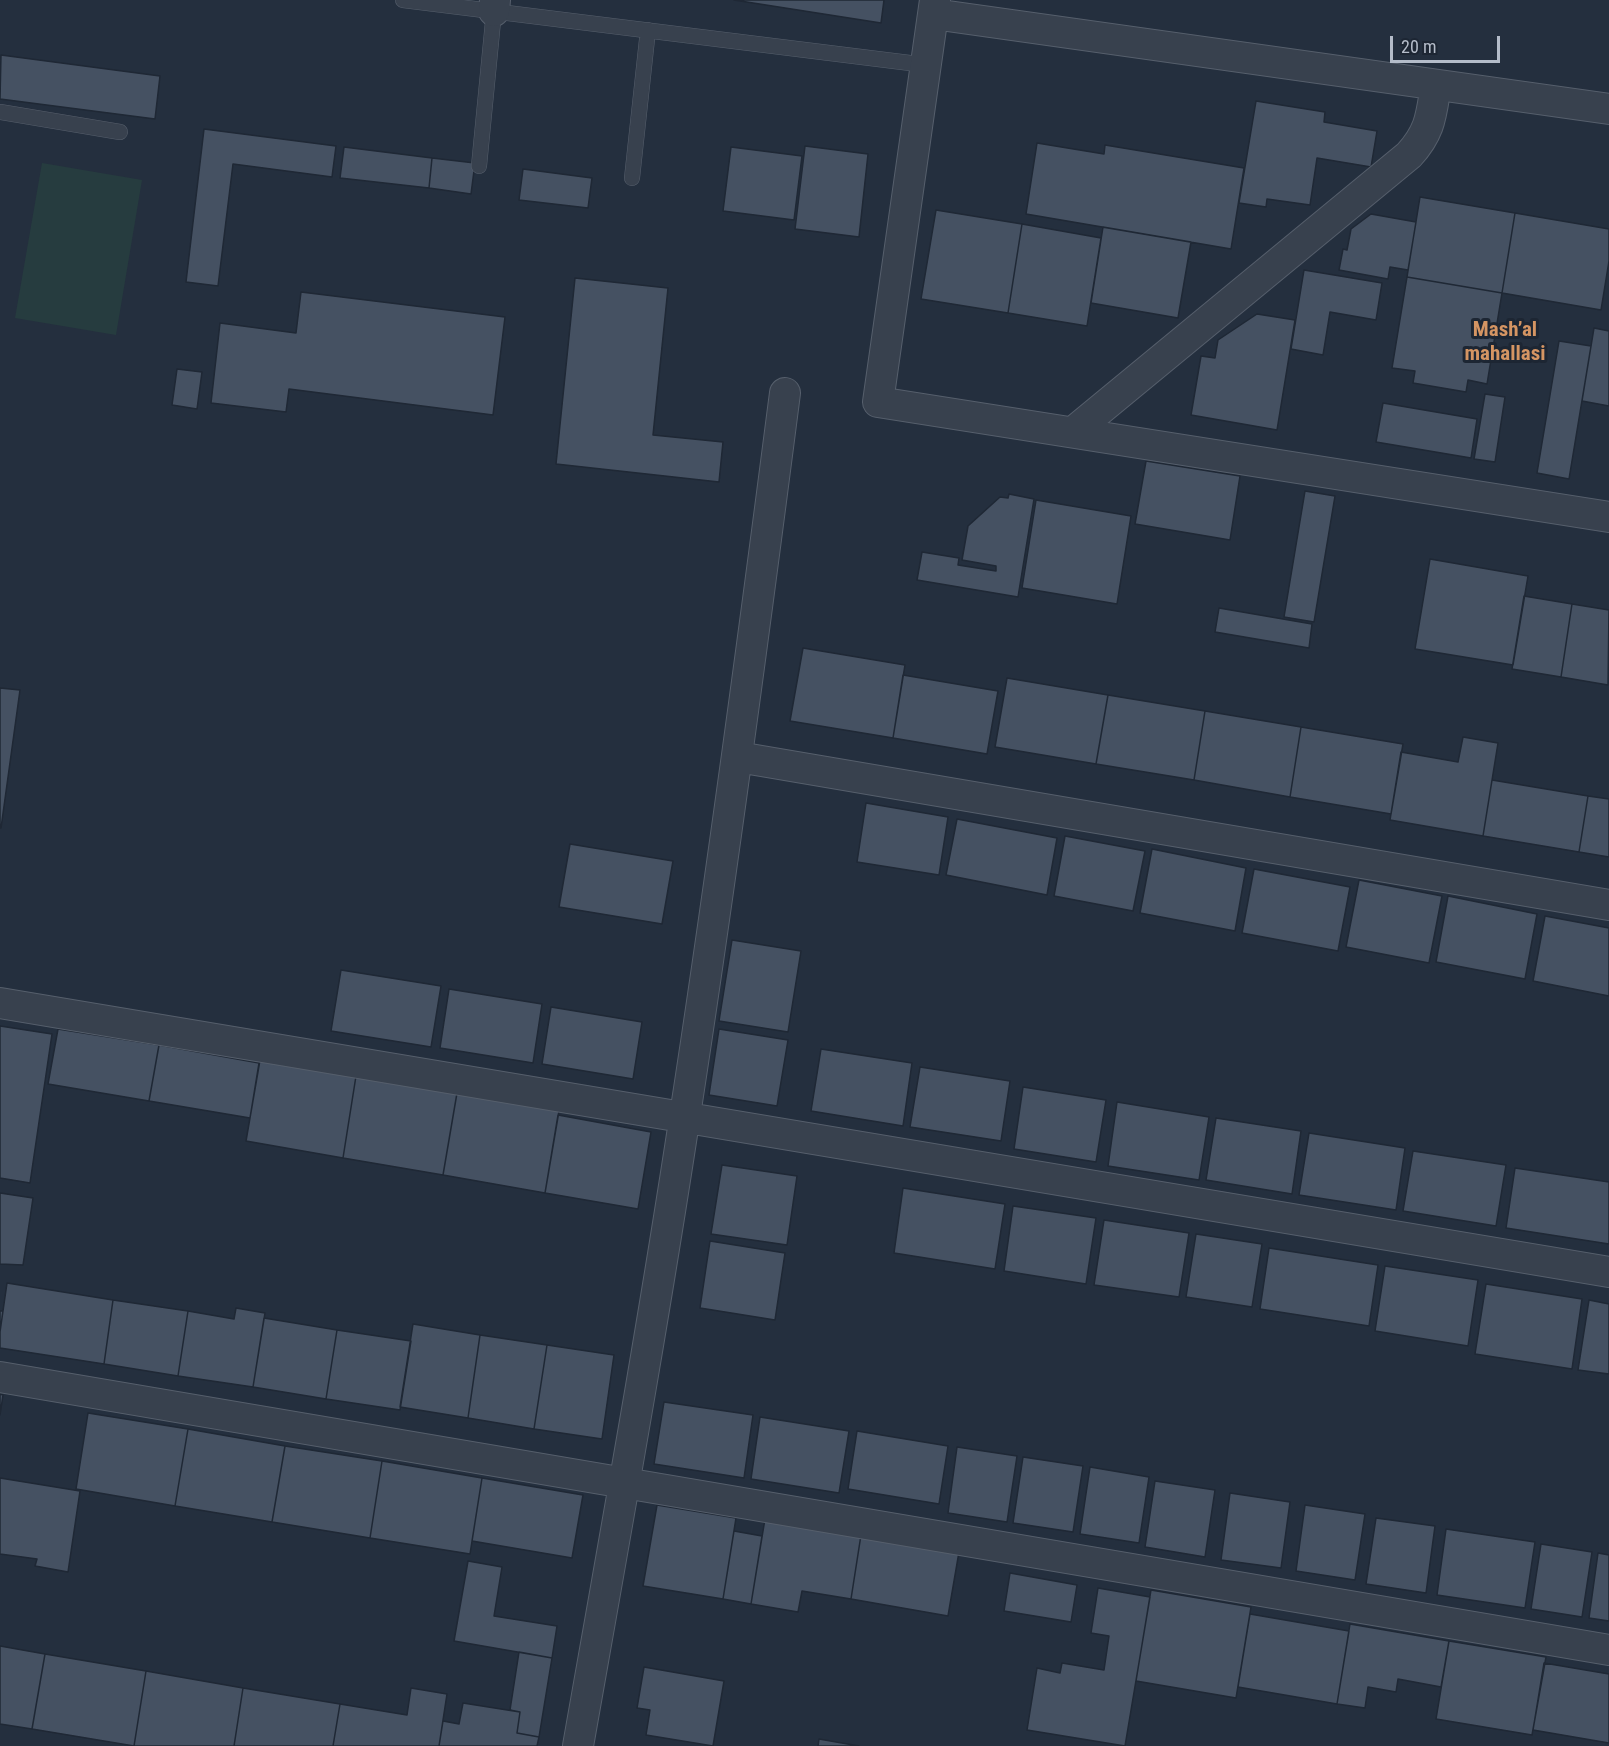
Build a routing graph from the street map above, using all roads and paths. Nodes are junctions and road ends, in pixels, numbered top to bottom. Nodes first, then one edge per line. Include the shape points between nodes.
1 (404, 0) edge
2 (495, 6) edge
3 (934, 7) edge
4 (648, 30) junction
5 (926, 65) junction
6 (1436, 85) junction
7 (1609, 109) edge
8 (0, 112) edge
9 (120, 132) dead end
10 (479, 166) dead end
11 (632, 178) dead end
12 (785, 393) dead end
13 (1073, 432) junction
14 (1609, 517) edge
15 (738, 757) junction
16 (1609, 905) edge
17 (0, 1003) edge
18 (685, 1118) junction
19 (1609, 1272) edge
20 (0, 1377) edge
21 (624, 1483) junction
22 (1609, 1650) edge
23 (578, 1746) edge

1 - 2 lane
2 - 4 lane
2 - 10 lane
3 - 5 street
3 - 6 street
4 - 5 lane
4 - 11 lane
5 - 13 street via 878,402
6 - 7 street
6 - 13 street via 1428,130 1409,155
8 - 9 lane
12 - 15 street
13 - 14 street
15 - 16 street
15 - 18 street
17 - 18 street
18 - 19 street
18 - 21 street
20 - 21 street
21 - 22 street
21 - 23 street

